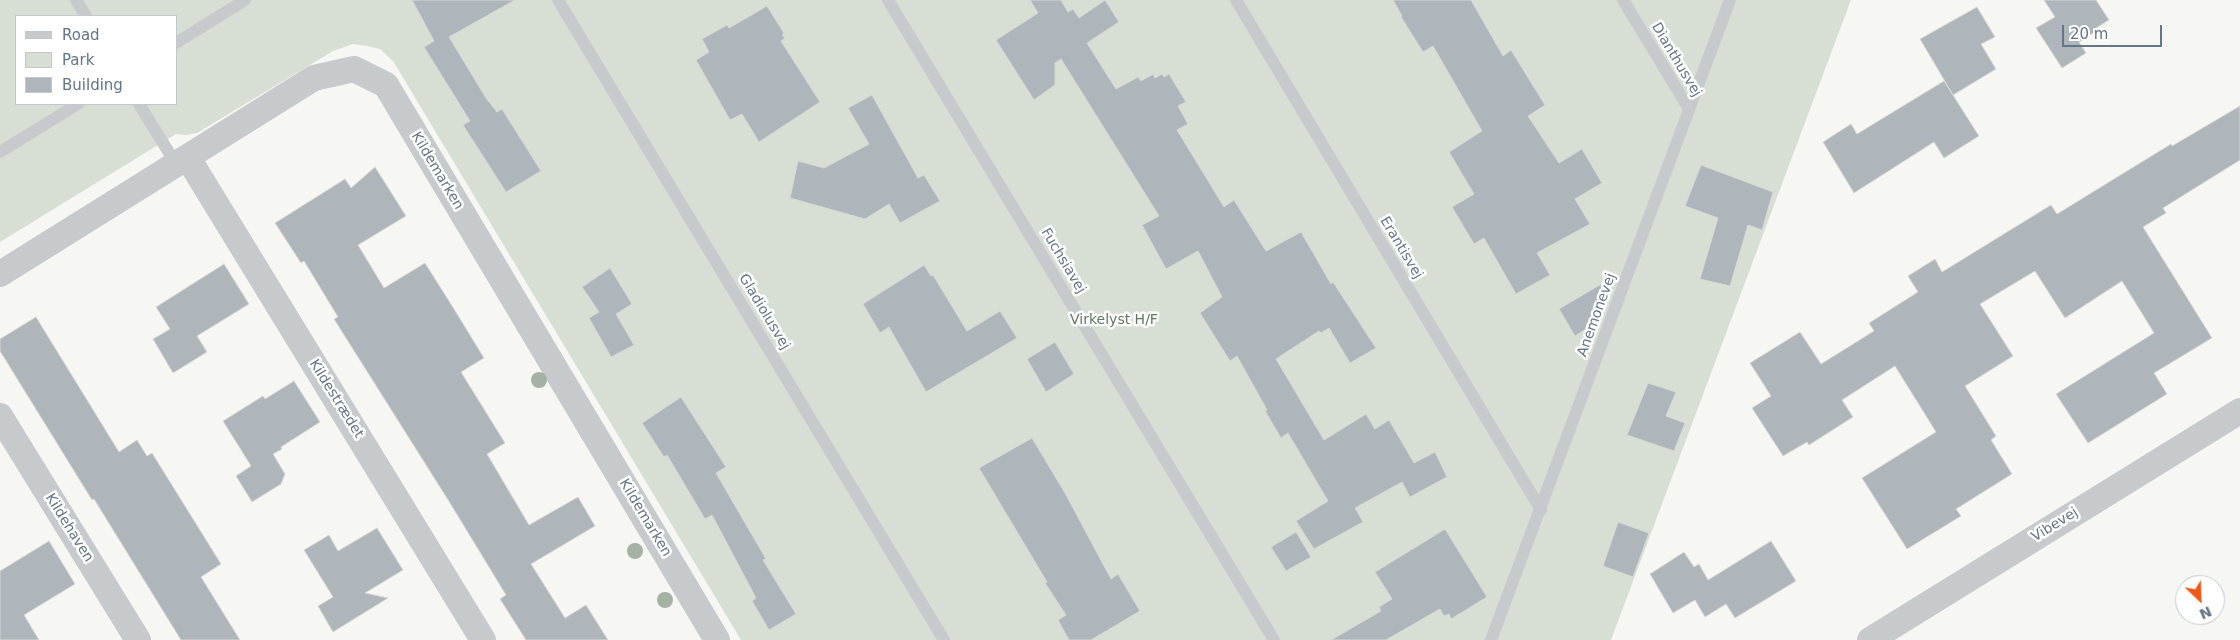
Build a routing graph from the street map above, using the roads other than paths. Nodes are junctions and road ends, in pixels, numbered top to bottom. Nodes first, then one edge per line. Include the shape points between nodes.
1 (76, 0) edge
2 (246, 0) edge
3 (558, 0) edge
4 (888, 0) edge
5 (1236, 0) edge
6 (1623, 0) edge
7 (1730, 0) edge
8 (85, 15) edge
9 (178, 42) edge
10 (76, 105) edge
11 (140, 105) edge
12 (1689, 109) junction
13 (0, 152) edge
14 (182, 161) junction
15 (0, 274) edge
16 (2240, 411) edge
17 (0, 416) edge
18 (1541, 510) junction
19 (138, 640) edge
20 (483, 640) edge
21 (717, 640) edge
22 (944, 640) edge
23 (1274, 640) edge
24 (1491, 640) edge
25 (1870, 640) edge

1 - 8 lane
2 - 9 lane
3 - 22 lane, Gladiolusvej
4 - 23 lane, Fuchsiavej
5 - 18 lane, Erantisvej
6 - 12 lane, Dianthusvej
7 - 12 lane, Anemonevej
10 - 13 lane
11 - 14 lane
12 - 18 lane, Anemonevej
14 - 15 street, Kildemarken
14 - 20 street, Kildestrædet
14 - 21 street, Kildemarken via 314,78 354,69 386,85
16 - 25 street, Vibevej
17 - 19 street, Kildehaven
18 - 24 lane, Anemonevej

